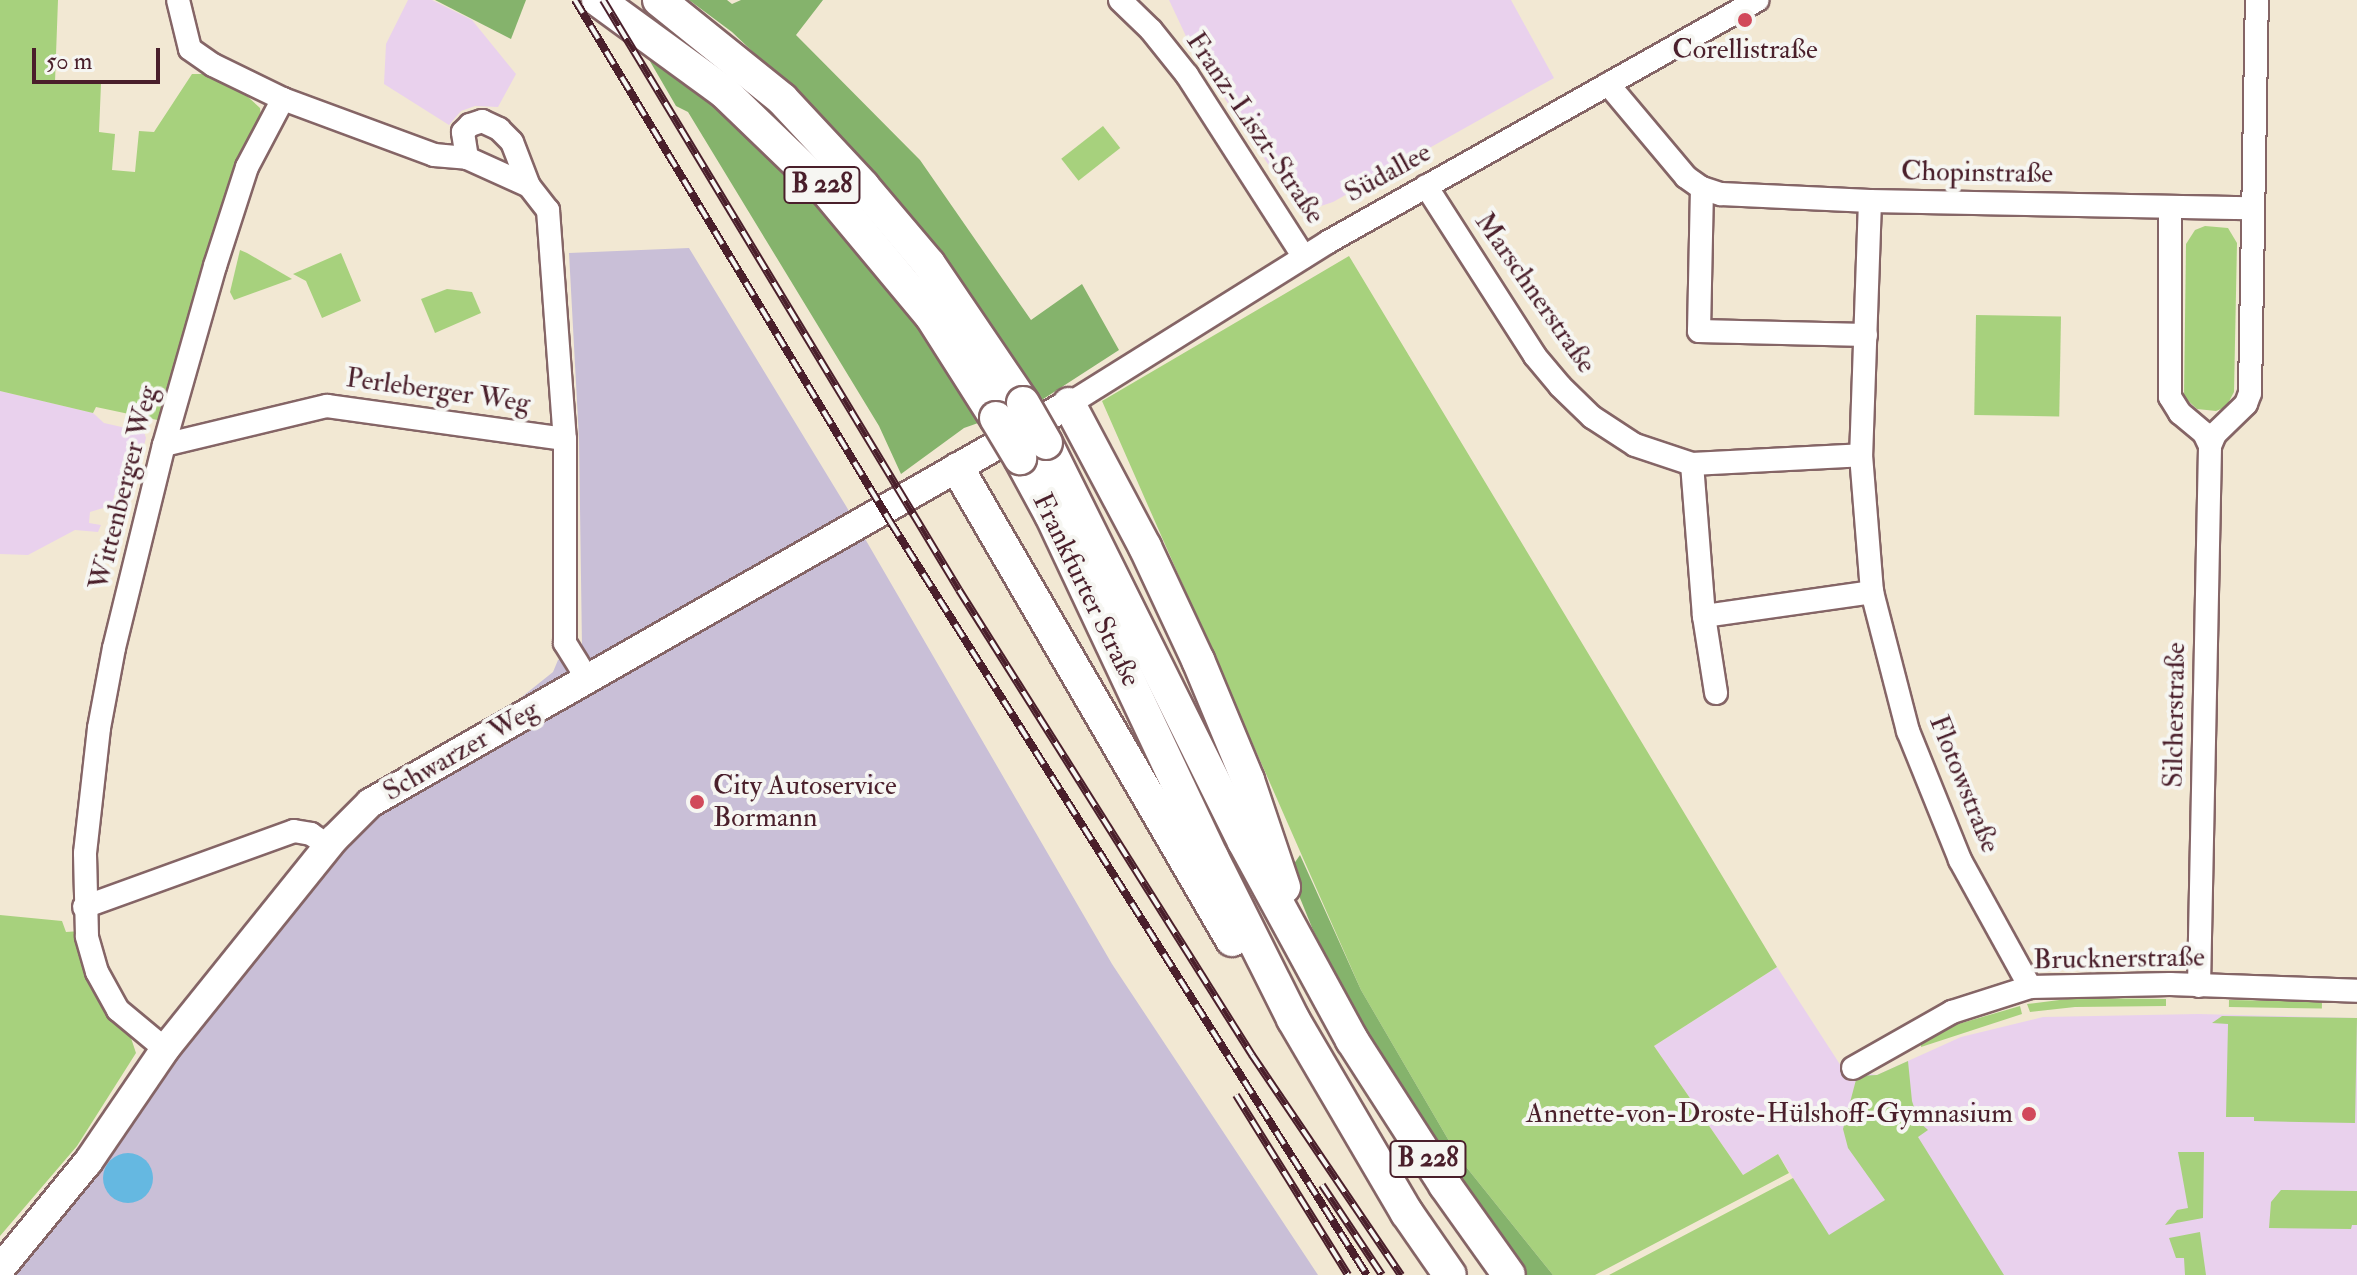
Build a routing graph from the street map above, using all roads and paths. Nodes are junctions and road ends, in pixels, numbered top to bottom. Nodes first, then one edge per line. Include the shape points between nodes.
1 (178, 0) edge
2 (598, 0) edge
3 (659, 0) edge
4 (1120, 0) edge
5 (2257, 0) edge
6 (1748, 2) edge
7 (1608, 84) junction
8 (283, 99) junction
9 (467, 158) junction
10 (529, 186) junction
11 (1426, 186) junction
12 (1702, 188) junction
13 (1870, 201) junction
14 (2170, 207) junction
15 (2251, 208) junction
16 (1304, 257) junction
17 (1866, 335) junction
18 (1069, 404) junction
19 (1010, 410) junction
20 (565, 439) junction
21 (164, 445) junction
22 (2210, 446) junction
23 (1033, 451) junction
24 (1861, 455) junction
25 (1692, 464) junction
26 (958, 469) junction
27 (1872, 592) junction
28 (1704, 616) junction
29 (588, 680) junction
30 (1716, 693) dead end
31 (328, 846) junction
32 (1281, 906) junction
33 (84, 907) junction
34 (2199, 986) junction
35 (2030, 987) junction
36 (2357, 991) edge
37 (1293, 1019) junction
38 (165, 1049) junction
39 (1853, 1068) dead end
40 (0, 1269) edge
41 (1450, 1275) edge
42 (1509, 1275) edge

1 - 8 street via 190,49
2 - 19 highway, Frankfurter Straße / B 228 via 723,91 826,190
3 - 19 highway, Frankfurter Straße / B 228 via 782,99 863,186 929,264
4 - 16 street, Franz-Liszt-Straße via 1187,75
5 - 15 street
6 - 7 street, Südallee
7 - 11 street, Südallee
7 - 12 street via 1677,167
8 - 9 street via 434,155
8 - 21 street, Wittenberger Weg via 247,167
9 - 10 street
9 - 10 street via 463,132 482,121 512,142
10 - 20 street via 548,210
11 - 16 street, Südallee
11 - 25 street, Marschnerstraße via 1535,356 1560,386 1592,417 1635,445
12 - 13 street, Chopinstraße via 1721,194
12 - 17 street via 1699,331
13 - 14 street, Chopinstraße
13 - 17 street, Flotowstraße
14 - 15 street, Chopinstraße
14 - 22 street via 2170,397
15 - 22 street via 2250,393
16 - 18 street, Südallee
17 - 24 street, Flotowstraße
18 - 26 main road, Schwarzer Weg
18 - 32 highway via 1198,660 1285,882
19 - 23 highway, Frankfurter Straße / B 228, bridge
20 - 21 street, Perleberger Weg via 327,406
20 - 29 street via 565,643
21 - 33 street, Wittenberger Weg via 99,728
22 - 34 street, Silcherstraße
23 - 32 highway, Frankfurter Straße / B 228
23 - 37 highway, Frankfurter Straße / B 228 via 1051,515
24 - 25 street, Marschnerstraße
24 - 27 street, Flotowstraße
25 - 28 street
26 - 29 main road, Schwarzer Weg
26 - 37 highway via 1264,996
27 - 28 street
27 - 35 street, Flotowstraße via 1908,731 1931,790 1960,860
28 - 30 street
29 - 31 main road, Schwarzer Weg via 370,803
31 - 33 street via 311,834 294,831
31 - 38 main road, Schwarzer Weg
32 - 42 highway, Frankfurter Straße / B 228 via 1352,1040
33 - 38 street, Wittenberger Weg via 97,972 118,1010
34 - 35 street, Brucknerstraße
34 - 36 street, Brucknerstraße
35 - 39 street, Brucknerstraße via 1952,1012
37 - 41 highway, Frankfurter Straße / B 228 via 1407,1213
38 - 40 main road, Schwarzer Weg via 88,1162

